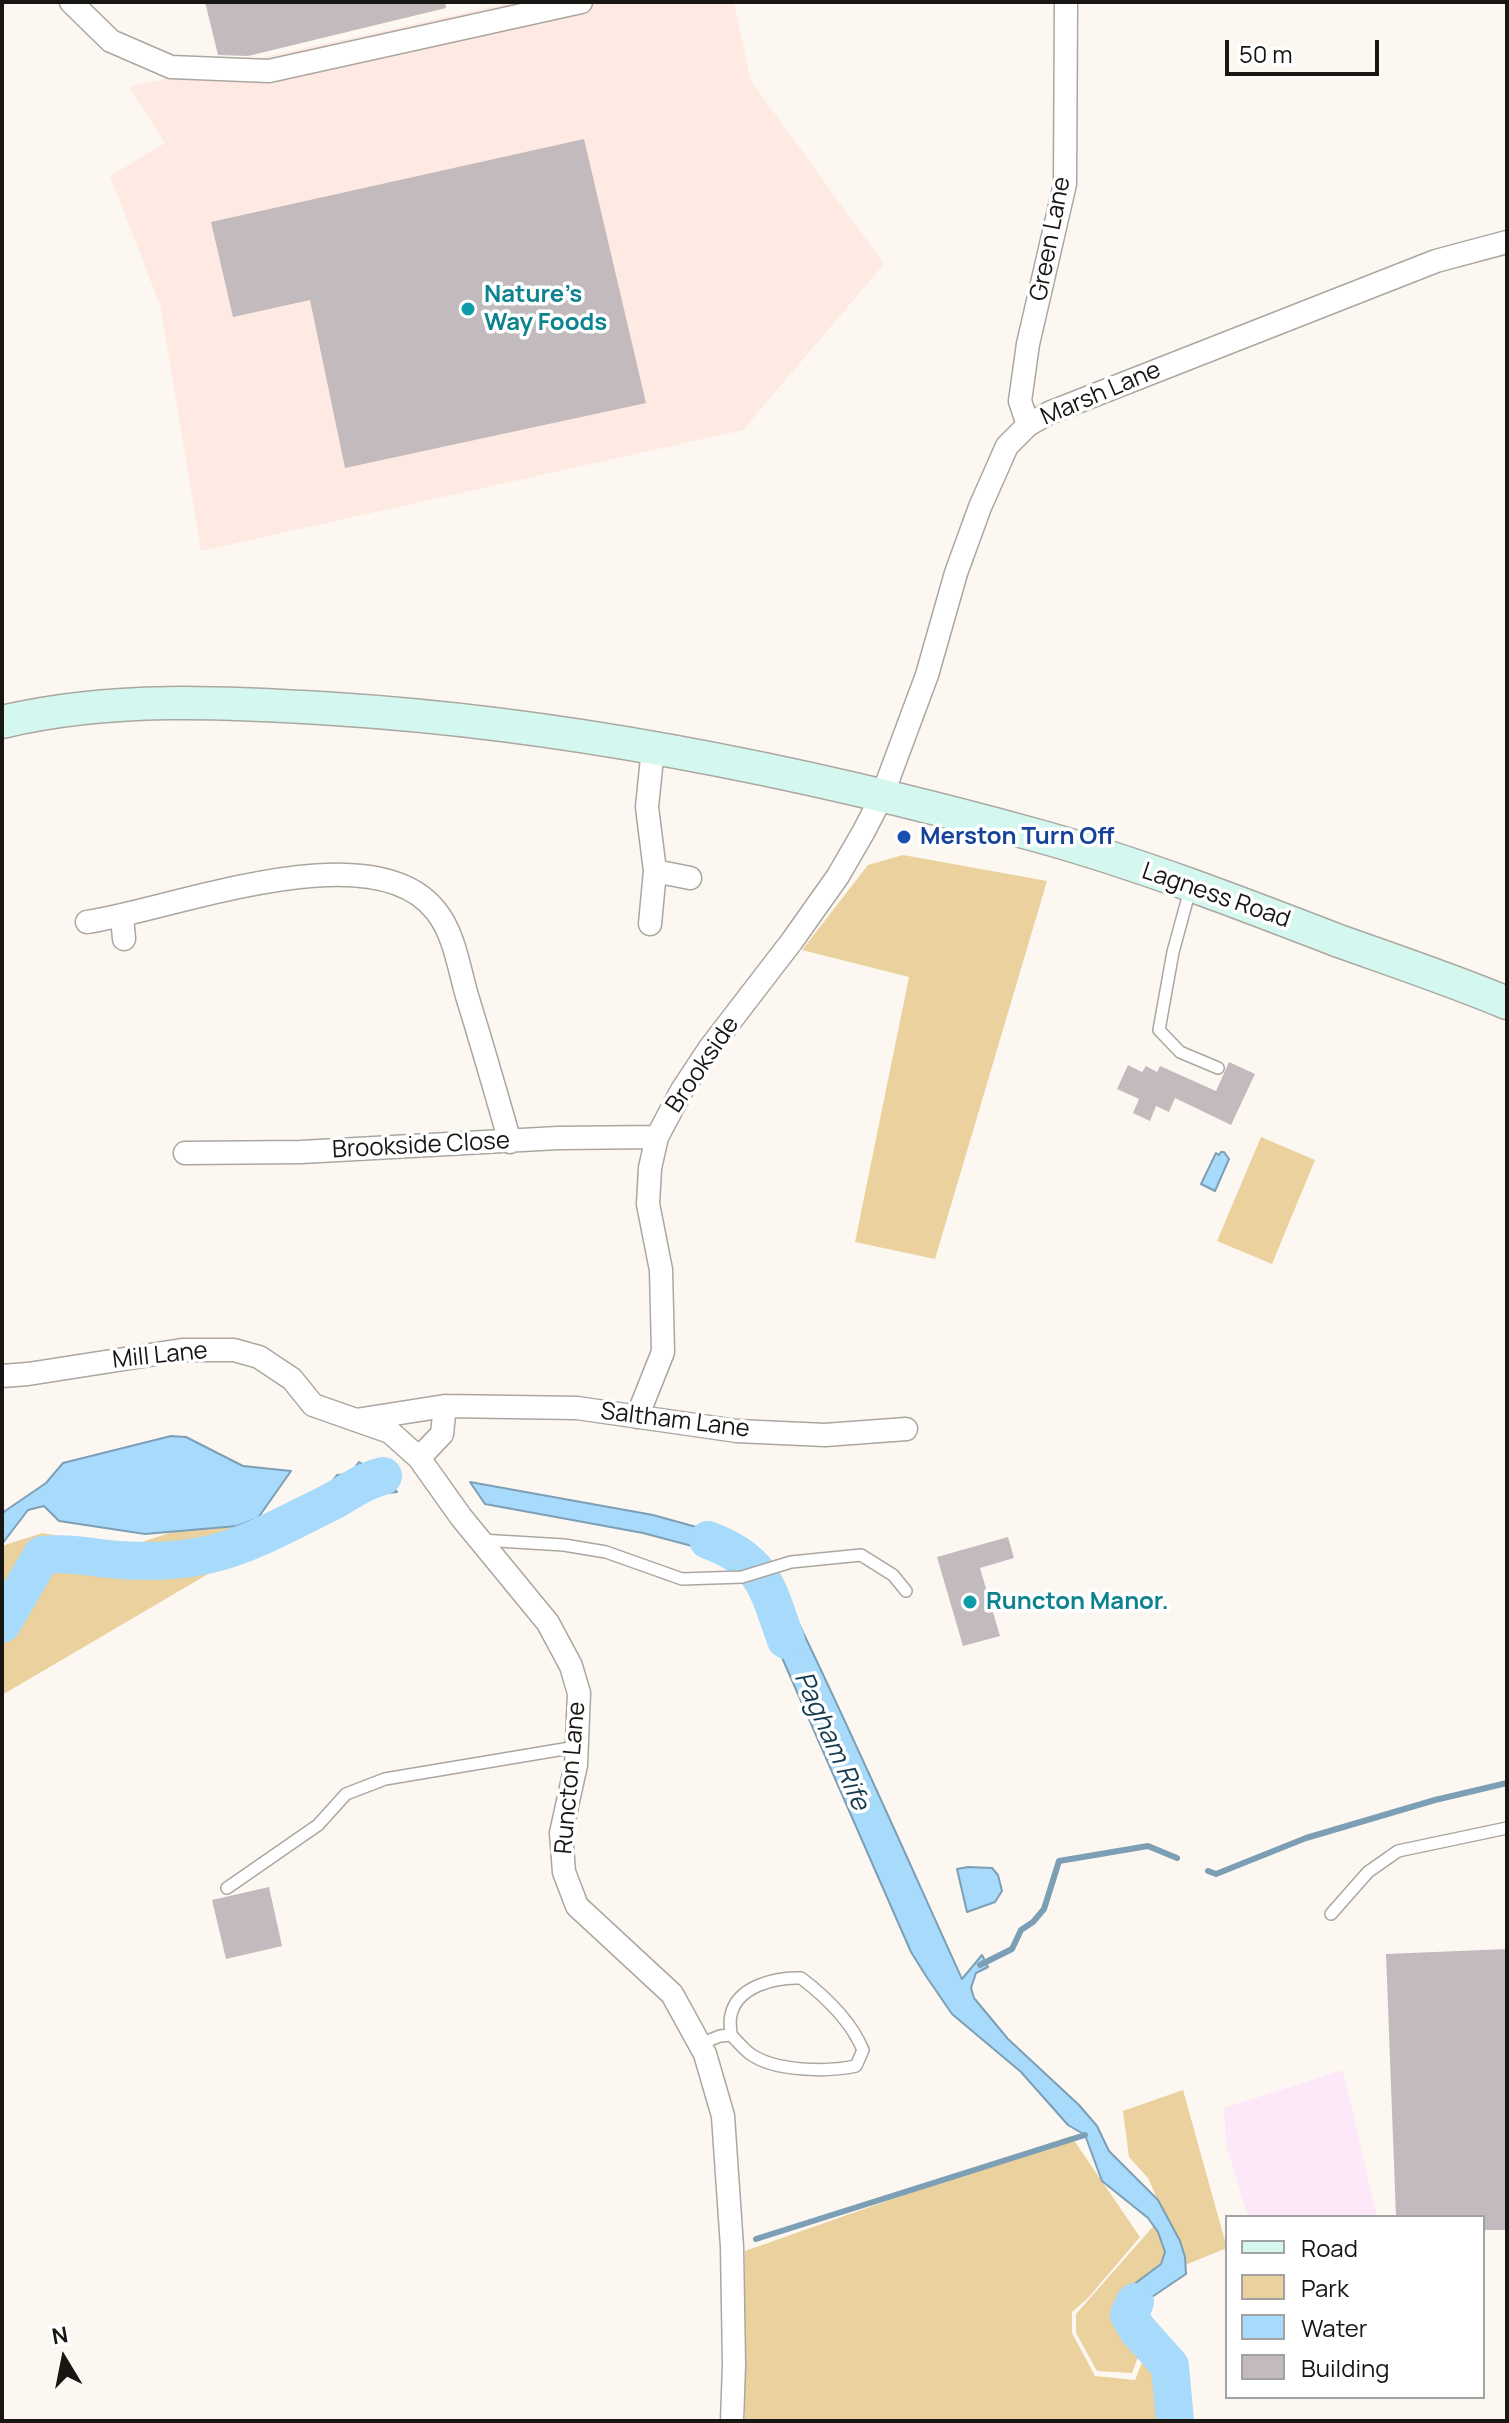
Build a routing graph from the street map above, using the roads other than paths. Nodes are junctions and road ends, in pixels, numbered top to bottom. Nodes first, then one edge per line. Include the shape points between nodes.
1 (71, 2) edge
2 (581, 2) edge
3 (1066, 2) edge
4 (1507, 242) edge
5 (1028, 425) junction
6 (2, 722) edge
7 (653, 748) junction
8 (882, 796) junction
9 (655, 871) junction
10 (690, 878) dead end
11 (1191, 886) junction
12 (87, 922) dead end
13 (650, 924) dead end
14 (1503, 1002) edge
15 (1218, 1068) dead end
16 (657, 1137) junction
17 (510, 1142) junction
18 (185, 1153) dead end
19 (2, 1376) edge
20 (445, 1406) junction
21 (637, 1417) junction
22 (351, 1420) junction
23 (906, 1429) dead end
24 (390, 1432) joint
25 (419, 1458) junction
26 (480, 1539) junction
27 (906, 1591) dead end
28 (576, 1747) junction
29 (1507, 1828) edge
30 (227, 1888) dead end
31 (1331, 1914) dead end
32 (731, 2035) junction
33 (700, 2044) junction
34 (732, 2421) edge

1 - 2 street via 111,41 171,67 269,71
3 - 5 street, Green Lane via 1065,184 1028,344 1020,401
4 - 5 street, Marsh Lane via 1436,261
5 - 8 street, Marsh Lane via 1007,446 980,507
6 - 7 main road, Lagness Road via 41,712 142,702 284,706 426,715
7 - 8 main road, Lagness Road
7 - 9 street via 647,807
8 - 11 main road, Lagness Road via 1048,839
8 - 16 street, Brookside via 838,876 709,1049
9 - 10 street
9 - 13 street
11 - 14 main road, Lagness Road
11 - 15 lane via 1159,1030 1180,1052
12 - 17 street via 123,928 180,899 298,877 340,874 387,880 415,891 436,911 453,946
16 - 17 street, Brookside Close
16 - 21 street, Brookside via 648,1204 661,1270 663,1352
17 - 18 street, Brookside Close
19 - 22 street, Mill Lane via 182,1350 234,1350 259,1357 292,1379 313,1405
20 - 21 street, Saltham Lane via 577,1408
20 - 22 street, Saltham Lane
20 - 25 street via 442,1434
21 - 23 street, Saltham Lane via 737,1431 825,1435
22 - 24 street, Mill Lane
24 - 25 street, Runcton Lane
25 - 26 street, Runcton Lane
26 - 27 lane via 606,1552 682,1579 742,1577 791,1562 861,1555 893,1575
26 - 28 street, Runcton Lane via 548,1623 571,1666 579,1693
28 - 30 lane via 385,1779 346,1794 318,1825
28 - 33 street, Runcton Lane via 561,1833 564,1872 577,1906 672,1994
29 - 31 lane via 1398,1851 1368,1872
32 - 32 lane via 750,2054 797,2068 856,2066 863,2050 825,1997 801,1978 766,1981 741,1998 731,2013
32 - 33 lane
33 - 34 street, Runcton Lane via 723,2116 732,2247

